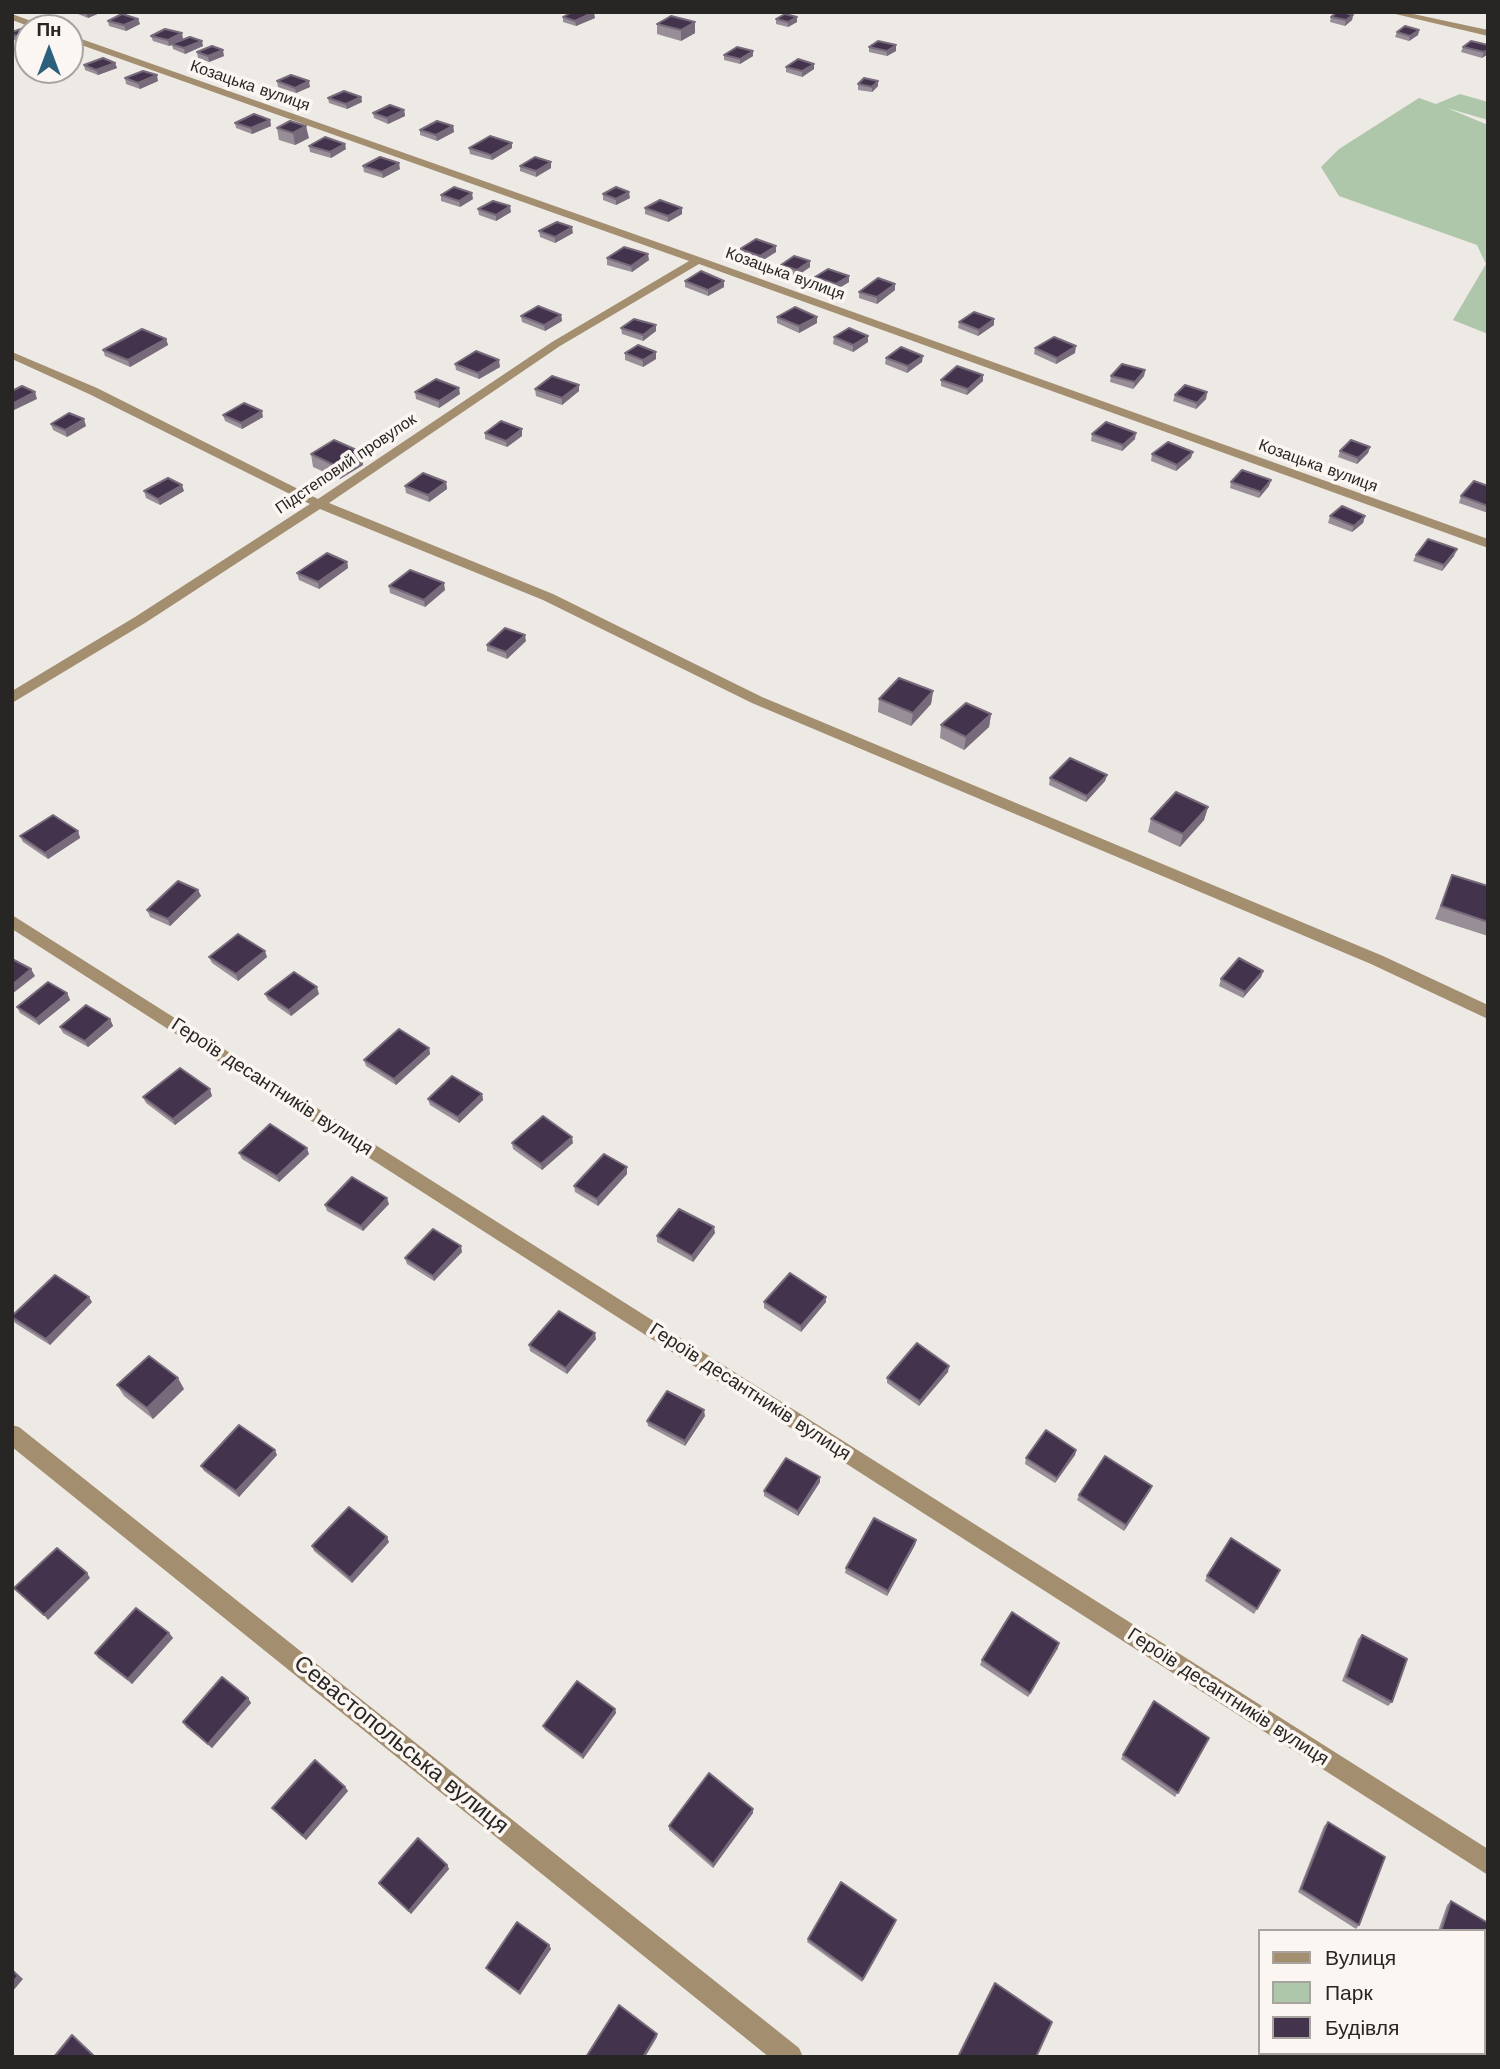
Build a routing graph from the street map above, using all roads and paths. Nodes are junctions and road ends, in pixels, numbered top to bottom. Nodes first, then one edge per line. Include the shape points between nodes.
1 (1391, 12) edge
2 (1488, 33) edge
3 (84, 43) edge
4 (698, 260) junction
5 (12, 355) edge
6 (319, 504) junction
7 (1488, 544) edge
8 (12, 698) edge
9 (12, 921) edge
10 (1488, 1013) edge
11 (12, 1434) edge
12 (1488, 1863) edge
13 (790, 2057) edge

1 - 2 street
3 - 4 street, Козацька вулиця
4 - 6 street, Підстеповий провулок via 555,344
4 - 7 street, Козацька вулиця
5 - 6 street
6 - 8 street, Підстеповий провулок
6 - 10 street via 548,597 757,700 1364,954
9 - 12 street, Героїв десантників вулиця
11 - 13 street, Севастопольська вулиця

